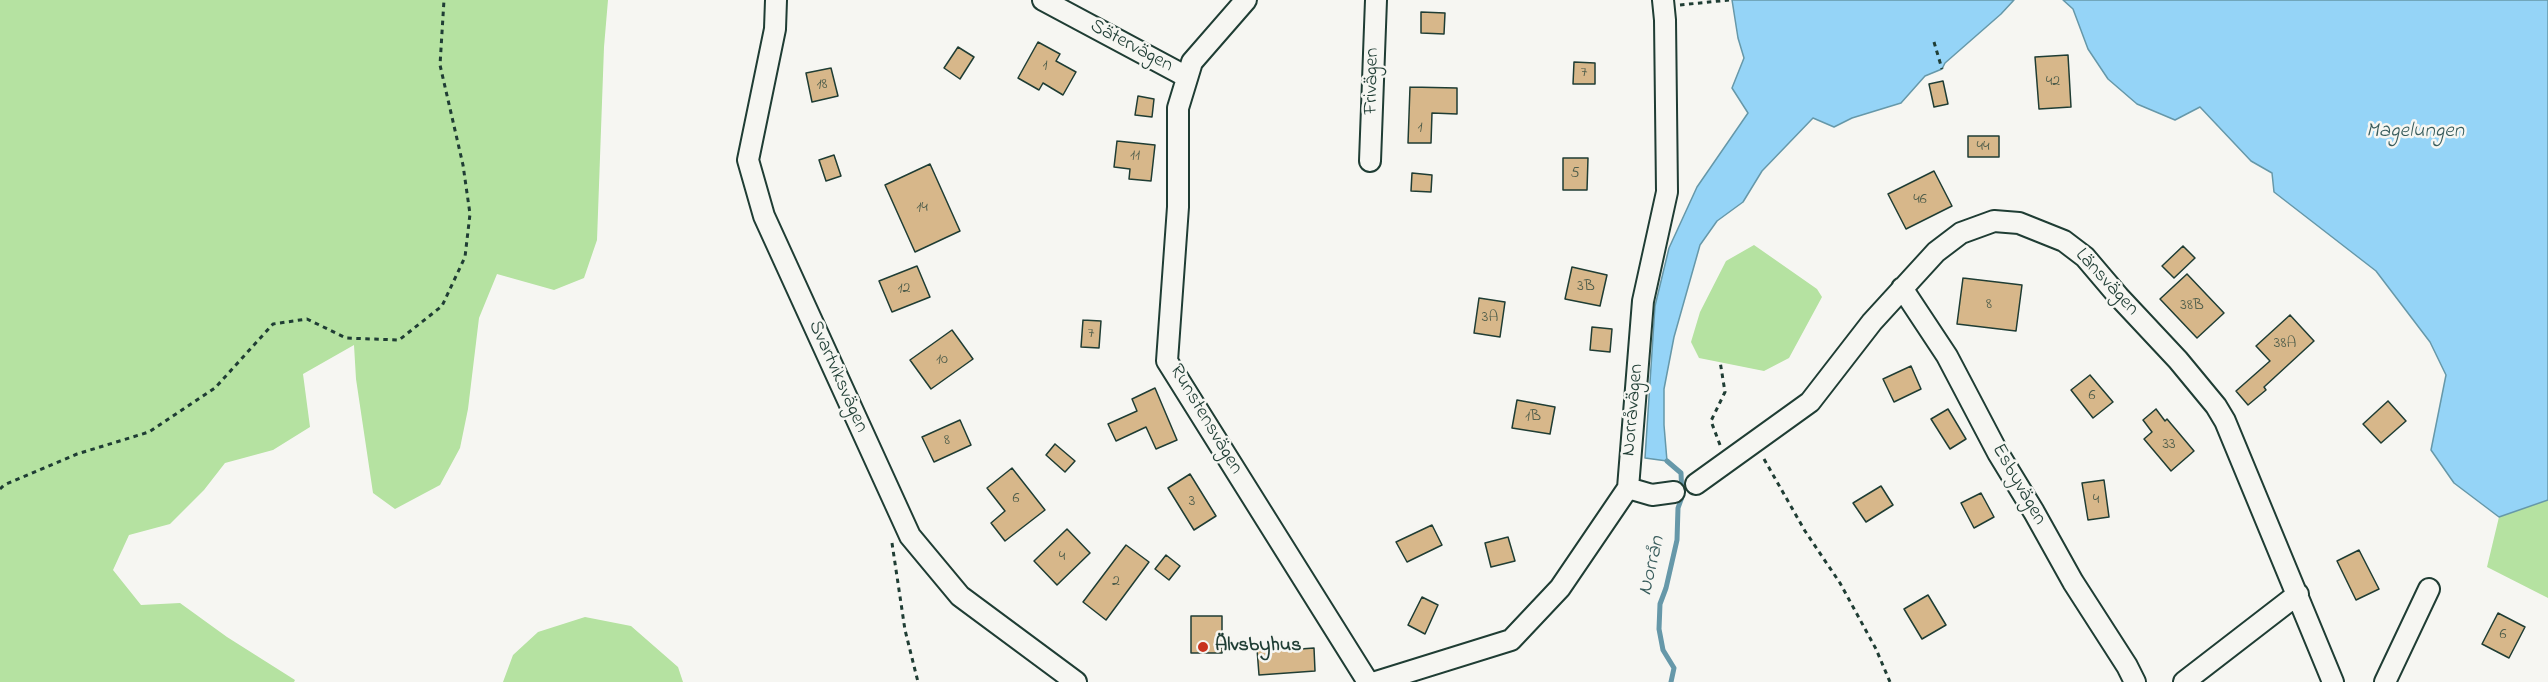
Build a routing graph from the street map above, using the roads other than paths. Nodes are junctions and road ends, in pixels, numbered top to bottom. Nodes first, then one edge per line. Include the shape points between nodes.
1 (776, 0) edge
2 (1043, 0) edge
3 (1246, 0) edge
4 (1377, 0) edge
5 (1663, 0) edge
6 (1187, 77) junction
7 (1370, 161) dead end
8 (1902, 288) junction
9 (1696, 484) dead end
10 (1628, 488) junction
11 (1674, 492) dead end
12 (2429, 589) dead end
13 (2298, 594) junction
14 (1076, 682) edge
15 (1368, 682) edge
16 (1376, 682) edge
17 (2135, 682) edge
18 (2184, 682) edge
19 (2333, 682) edge
20 (2385, 682) edge

1 - 14 street, Svartviksvägen via 775,29 748,160 764,216 910,536 960,596
2 - 6 street, Sätervägen
3 - 6 street, Runstensvägen via 1192,62
4 - 7 street, Frivägen
5 - 10 street, Norråvägen via 1667,192 1643,301
6 - 15 street, Runstensvägen via 1178,108 1178,207 1167,361
8 - 9 street, Länsvägen via 1810,402
8 - 13 street, Länsvägen via 1936,252 1961,233 1994,221 2019,223 2064,240 2085,257 2216,406
8 - 17 street, Esbyvägen via 1947,356 1998,453
10 - 11 street via 1652,495
10 - 16 street, Norråvägen via 1560,588 1511,640
12 - 20 street
13 - 18 street
13 - 19 street, Länsvägen

